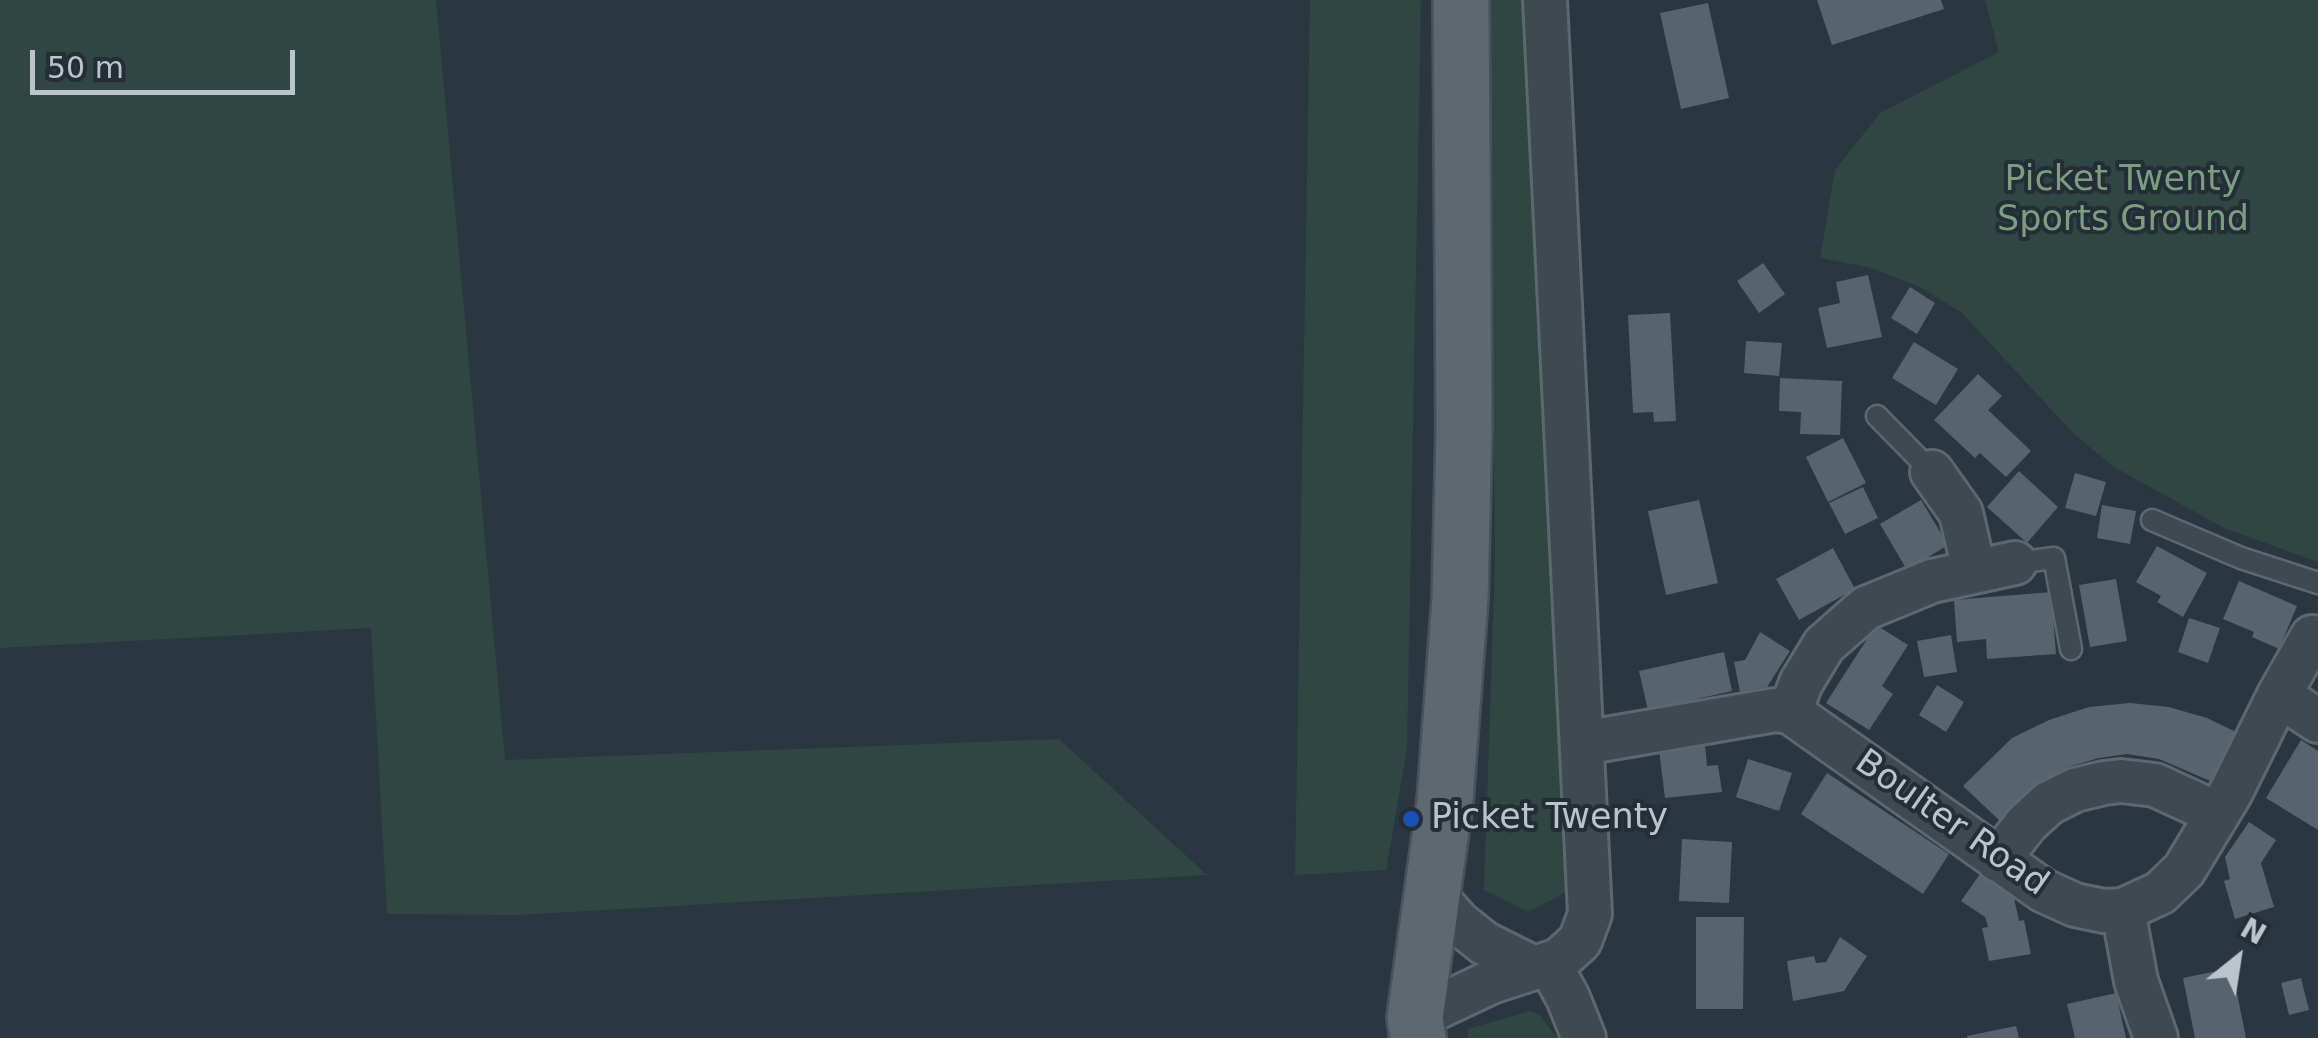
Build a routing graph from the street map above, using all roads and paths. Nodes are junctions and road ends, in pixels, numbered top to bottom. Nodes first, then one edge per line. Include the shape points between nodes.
1 (1462, 0) edge
2 (1545, 0) edge
3 (1877, 416) dead end
4 (1932, 472) joint
5 (2152, 520) dead end
6 (1994, 566) junction
7 (2318, 583) edge
8 (2315, 629) edge
9 (2070, 649) dead end
10 (2279, 695) junction
11 (1790, 712) junction
12 (2318, 721) edge
13 (1583, 744) junction
14 (2218, 814) junction
15 (1998, 860) junction
16 (1432, 893) junction
17 (2122, 910) junction
18 (1541, 966) junction
19 (1412, 1031) edge
20 (1584, 1038) edge
21 (2156, 1038) edge

1 - 16 main road via 1460,599
2 - 13 street
3 - 4 lane
4 - 6 street
5 - 7 lane
6 - 9 lane via 2054,558
6 - 11 street via 1888,596 1850,620 1815,658
8 - 10 street
10 - 12 street
10 - 14 street
11 - 13 street
11 - 15 street, Boulter Road
13 - 18 street via 1590,914 1580,942
14 - 15 street via 2155,785 2104,783 2049,804
14 - 17 street via 2174,882
15 - 17 street, Boulter Road via 2060,899
16 - 18 street via 1484,944
16 - 19 main road
17 - 21 street
18 - 19 street
18 - 20 street via 1568,998

